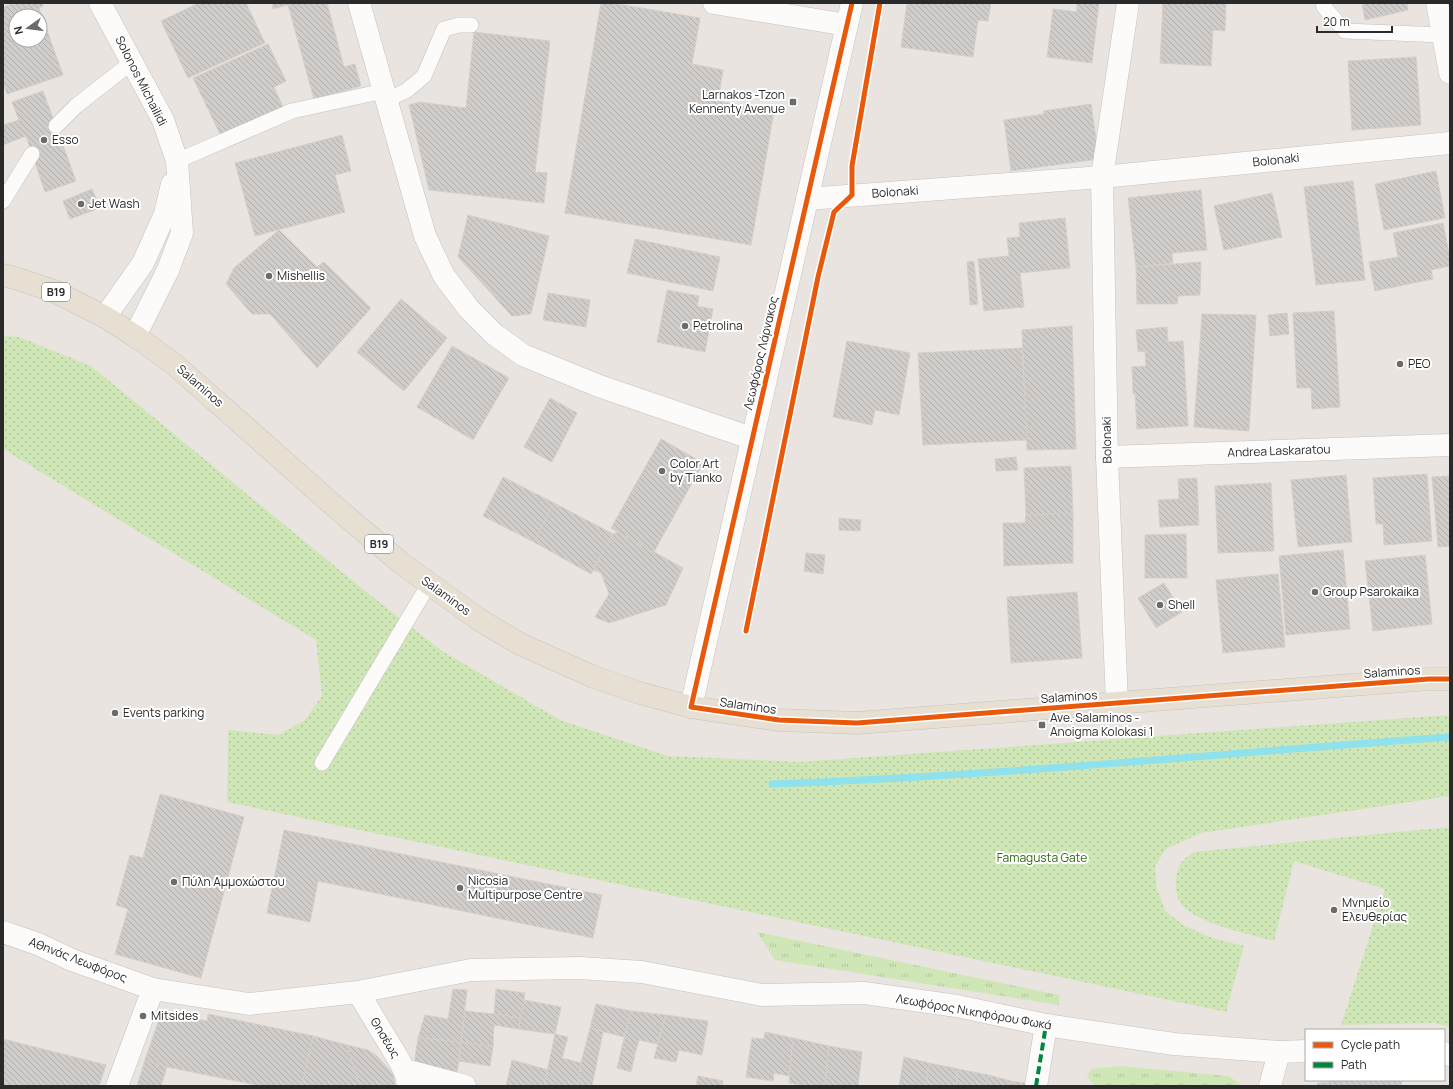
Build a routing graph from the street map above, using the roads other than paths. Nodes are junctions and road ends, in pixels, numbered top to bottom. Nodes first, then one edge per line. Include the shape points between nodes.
1 (100, 3) edge
2 (359, 3) edge
3 (714, 3) edge
4 (852, 3) edge
5 (1128, 3) edge
6 (1323, 3) edge
7 (1437, 3) edge
8 (471, 25) dead end
9 (847, 25) junction
10 (1443, 35) junction
11 (132, 62) junction
12 (1450, 73) edge
13 (385, 95) junction
14 (56, 126) dead end
15 (1450, 143) edge
16 (32, 154) dead end
17 (177, 161) junction
18 (1102, 177) junction
19 (807, 199) junction
20 (3, 201) edge
21 (3, 276) edge
22 (105, 317) junction
23 (135, 336) junction
24 (751, 438) junction
25 (1450, 444) edge
26 (1107, 457) junction
27 (429, 584) junction
28 (1450, 679) edge
29 (1117, 704) junction
30 (691, 707) junction
31 (322, 763) dead end
32 (3, 932) edge
33 (153, 989) junction
34 (358, 992) junction
35 (1046, 1025) junction
36 (1305, 1051) edge
37 (1279, 1052) junction
38 (407, 1080) edge
39 (117, 1086) edge
40 (465, 1086) edge
41 (1036, 1086) edge
42 (1270, 1086) edge

1 - 11 street, Solonos Michailidi
2 - 13 street
3 - 9 street
4 - 9 street, Λεωφόρος Λάρνακος
5 - 18 street, Bolonaki
6 - 10 lane via 1345,31
7 - 10 street
8 - 13 lane via 444,29 424,76 406,91
9 - 19 street, Λεωφόρος Λάρνακος
10 - 12 street
11 - 14 lane via 76,106
11 - 17 street, Solonos Michailidi via 163,120
13 - 17 lane via 292,111
13 - 24 street via 425,236 444,276 469,309 494,334 523,355 599,386
15 - 18 street, Bolonaki
16 - 20 lane
17 - 22 street via 165,214 143,263
17 - 23 street, Solonos Michailidi via 182,233 168,270
18 - 19 street, Bolonaki
18 - 26 street, Bolonaki
19 - 24 street, Λεωφόρος Λάρνακος
21 - 22 main road, Salaminos / B19 via 54,291
22 - 23 main road, Salaminos / B19
23 - 27 main road, Salaminos / B19 via 174,364 340,511
24 - 30 street, Λεωφόρος Λάρνακος
25 - 26 street, Andrea Laskaratou
26 - 29 street, Bolonaki
27 - 30 main road, Salaminos / B19 via 478,619 520,644 640,694
27 - 31 lane
28 - 29 main road, Salaminos / B19
29 - 30 main road, Salaminos / B19 via 857,723 779,720
32 - 33 street, Αθηνάς Λεωφόρος
33 - 34 street, Λεωφόρος Νικηφόρου Φωκά via 249,1004
33 - 39 street
34 - 35 street, Λεωφόρος Νικηφόρου Φωκά via 471,970 579,968 642,972 762,995 864,993 956,1006
34 - 38 street, Θησέως via 399,1060
35 - 37 street, Λεωφόρος Νικηφόρου Φωκά via 1174,1044
35 - 41 street
36 - 37 street, Λεωφόρος Νικηφόρου Φωκά
37 - 42 street
38 - 40 street via 412,1072

